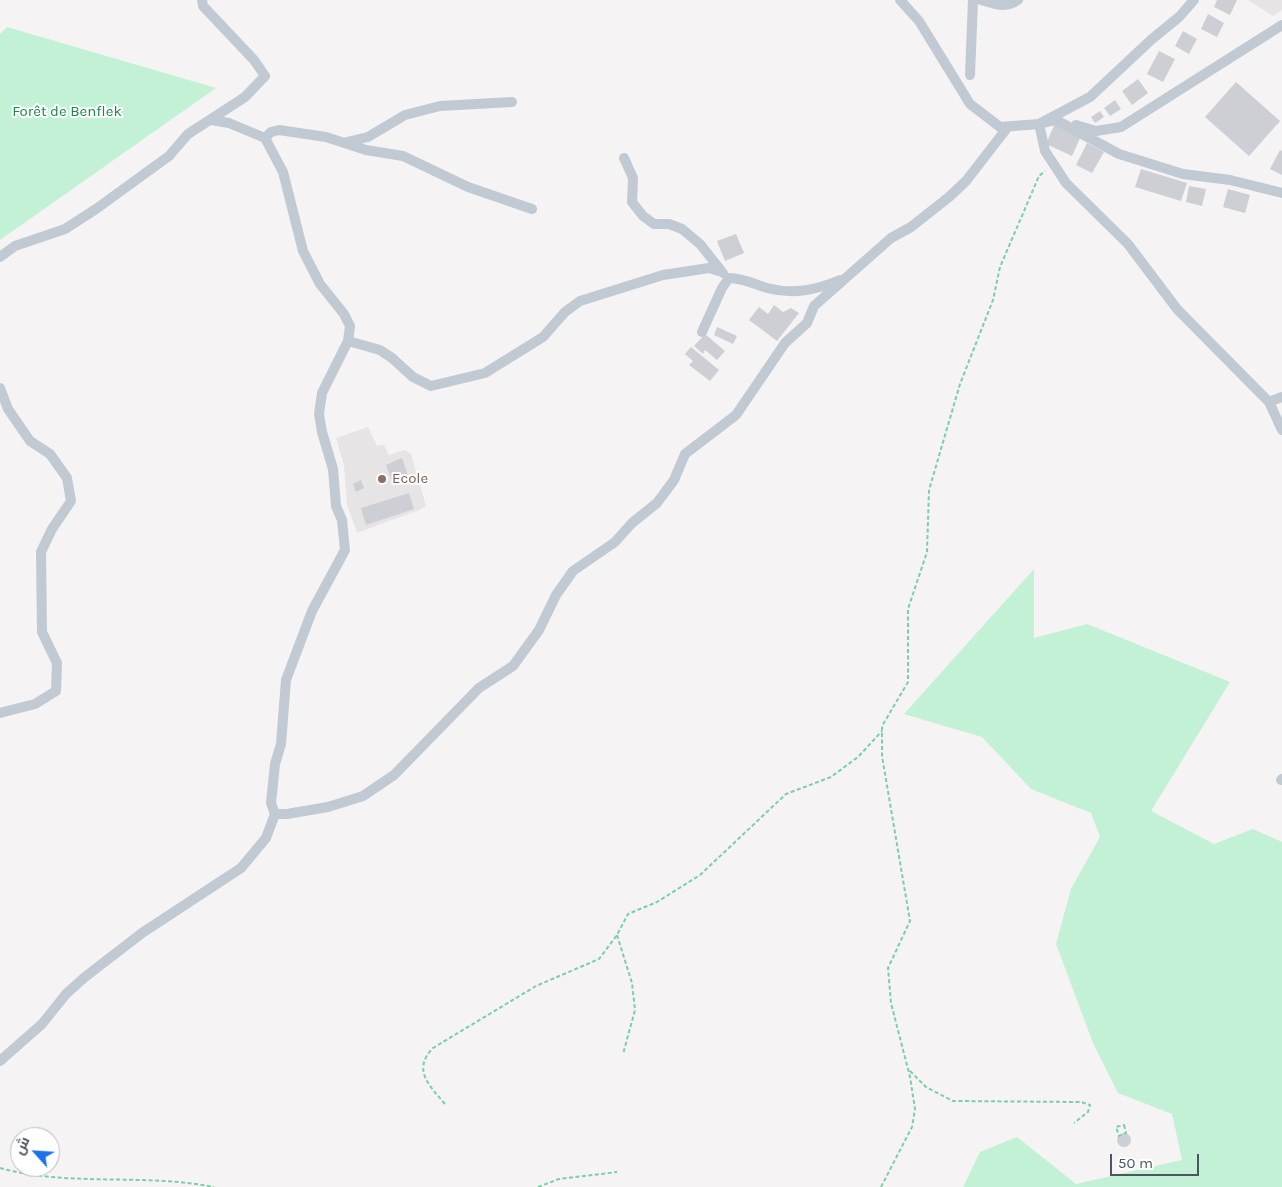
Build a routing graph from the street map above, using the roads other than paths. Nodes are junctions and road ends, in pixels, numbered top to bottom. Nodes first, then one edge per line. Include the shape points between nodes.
1 (202, 0) edge
2 (900, 0) edge
3 (973, 0) edge
4 (981, 0) edge
5 (1018, 0) edge
6 (1194, 0) edge
7 (1282, 25) edge
8 (970, 75) dead end
9 (512, 102) dead end
10 (211, 120) junction
11 (1056, 120) junction
12 (1039, 124) junction
13 (1007, 128) junction
14 (265, 138) junction
15 (347, 142) junction
16 (624, 158) dead end
17 (1282, 193) edge
18 (532, 209) dead end
19 (0, 257) edge
20 (726, 275) junction
21 (845, 277) junction
22 (702, 332) dead end
23 (348, 341) junction
24 (0, 388) edge
25 (1282, 397) edge
26 (1269, 402) junction
27 (1282, 430) edge
28 (0, 713) edge
29 (275, 814) junction
30 (0, 1061) edge

1 - 10 street via 203,6 265,76 246,97
2 - 13 street via 918,21 970,104 1000,127
3 - 8 street
4 - 5 street via 1000,6
6 - 12 street via 1180,17 1090,97
7 - 11 street via 1121,127 1096,131
9 - 15 street via 440,106 405,114 368,136
10 - 14 street via 229,123
10 - 19 street via 188,134 169,156 66,229 15,246
11 - 12 street
11 - 17 street via 1119,154 1183,174 1230,180
12 - 13 street
12 - 26 street via 1045,151 1066,183 1128,244 1177,309
13 - 21 street via 966,181 949,197 911,227 891,238
14 - 15 street via 279,130
14 - 23 street via 283,172 302,251 320,284 344,314 350,326
15 - 18 street via 366,150 404,156 468,187
16 - 20 street via 633,178 632,202 643,216 654,224 669,224 682,229 700,244
20 - 21 street via 776,290 795,292 821,288
20 - 22 street
20 - 23 street via 709,268 663,275 580,301 543,337 485,373 431,386 413,377 380,350
21 - 29 street via 814,306 807,323 785,342 736,415 685,454 674,480 657,503 614,542 572,571 539,630 513,666 479,688 394,774 364,796 328,807
23 - 29 street via 322,393 319,414 333,469 345,550 312,610 286,680 275,764 272,803
24 - 28 street via 8,409 30,441 50,454 68,478 71,501 41,552 42,632 57,663 56,692 35,704
25 - 26 street
26 - 27 street
29 - 30 street via 266,838 241,868 142,933 85,977 66,994 42,1024

